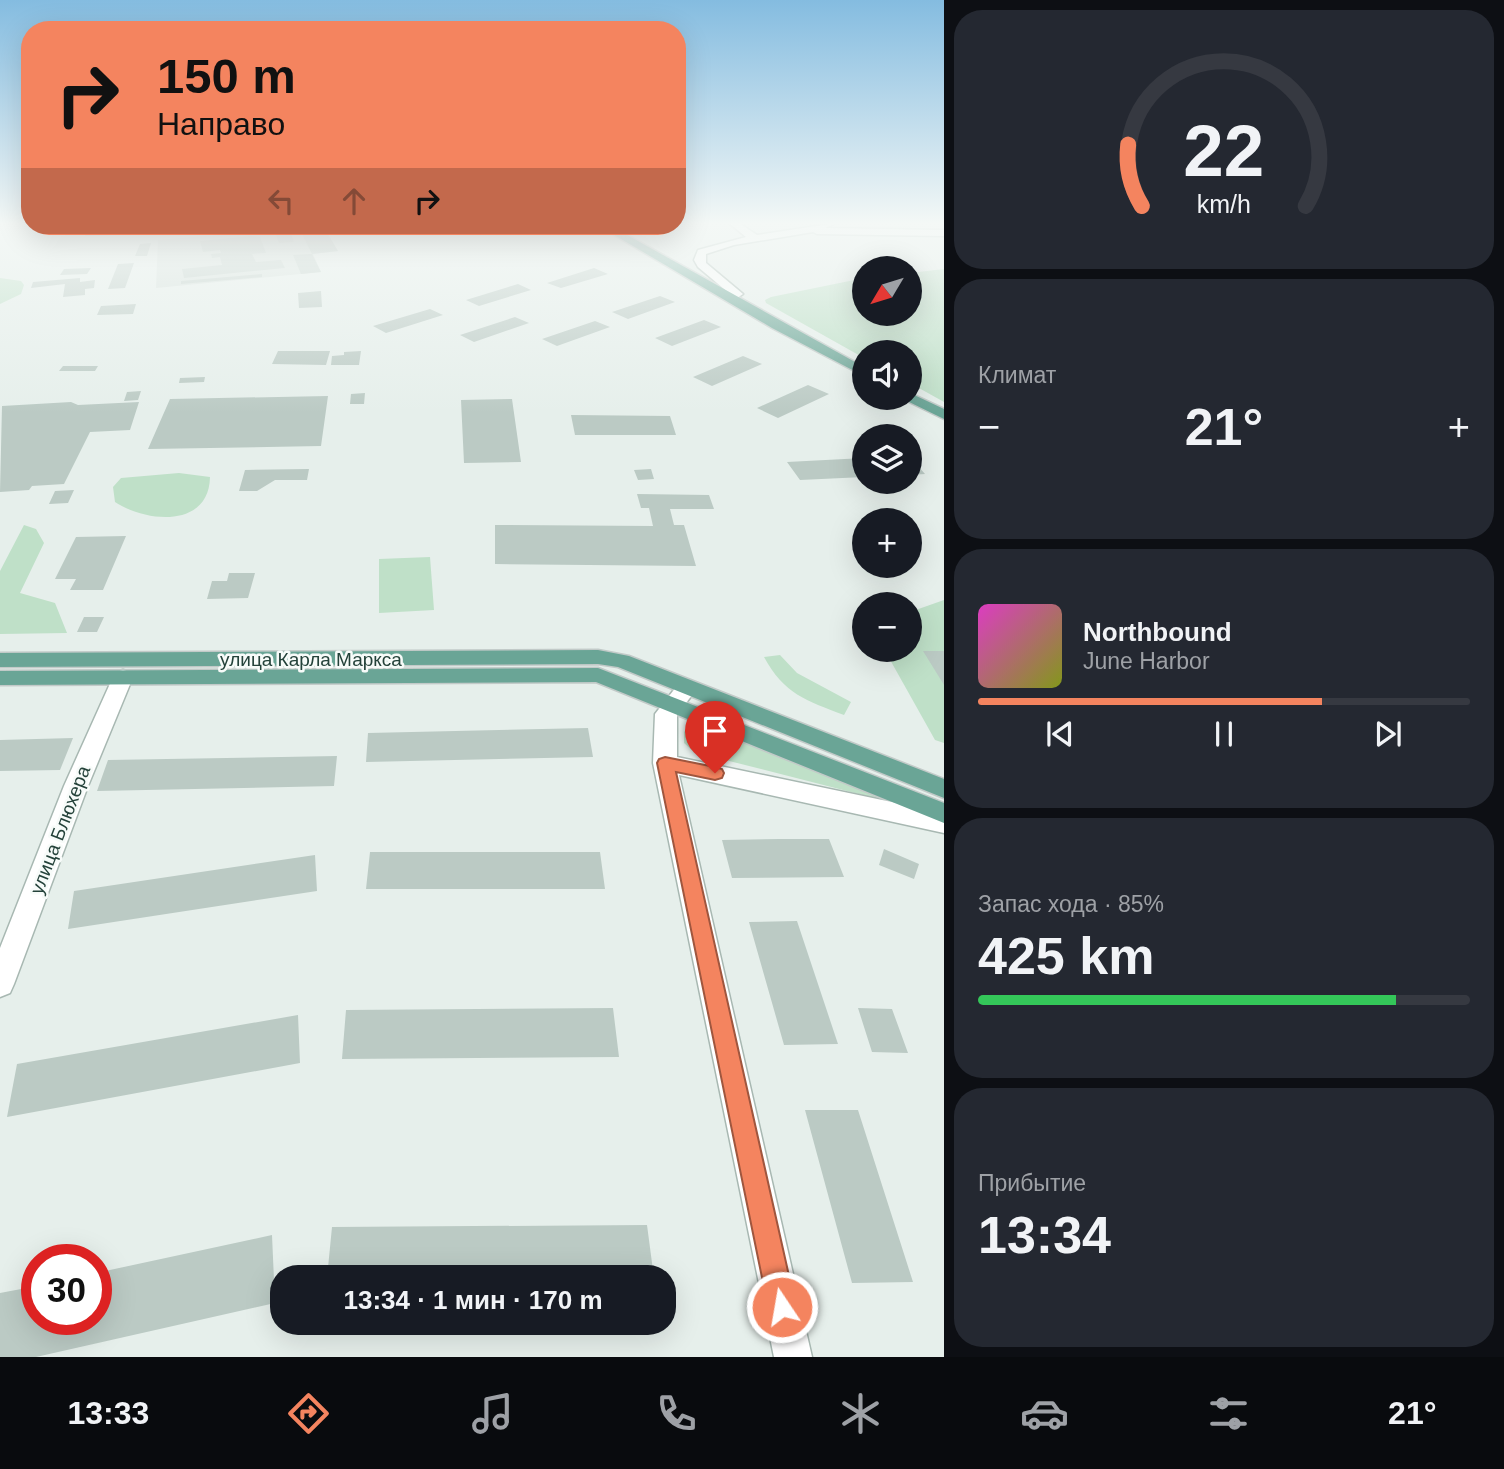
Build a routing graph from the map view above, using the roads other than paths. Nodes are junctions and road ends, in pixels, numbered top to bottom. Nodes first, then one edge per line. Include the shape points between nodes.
1 (709, 286) edge
2 (728, 286) edge
3 (731, 299) junction
4 (852, 365) edge
5 (922, 403) edge
6 (944, 415) edge
7 (0, 660) edge
8 (123, 677) junction
9 (0, 678) edge
10 (680, 695) junction
11 (665, 763) junction
12 (944, 789) edge
13 (944, 813) edge
14 (944, 823) edge
15 (0, 984) edge
16 (793, 1357) edge

1 - 3 main road
2 - 3 street via 737,294
3 - 4 main road
5 - 6 main road
7 - 10 main road, улица Карла Маркса via 598,657 622,661
8 - 9 main road, улица Карла Маркса
8 - 10 main road, улица Карла Маркса via 598,675
8 - 15 street, улица Блюхера
10 - 11 street via 666,714
10 - 12 main road
10 - 13 main road
11 - 14 street
11 - 16 street

